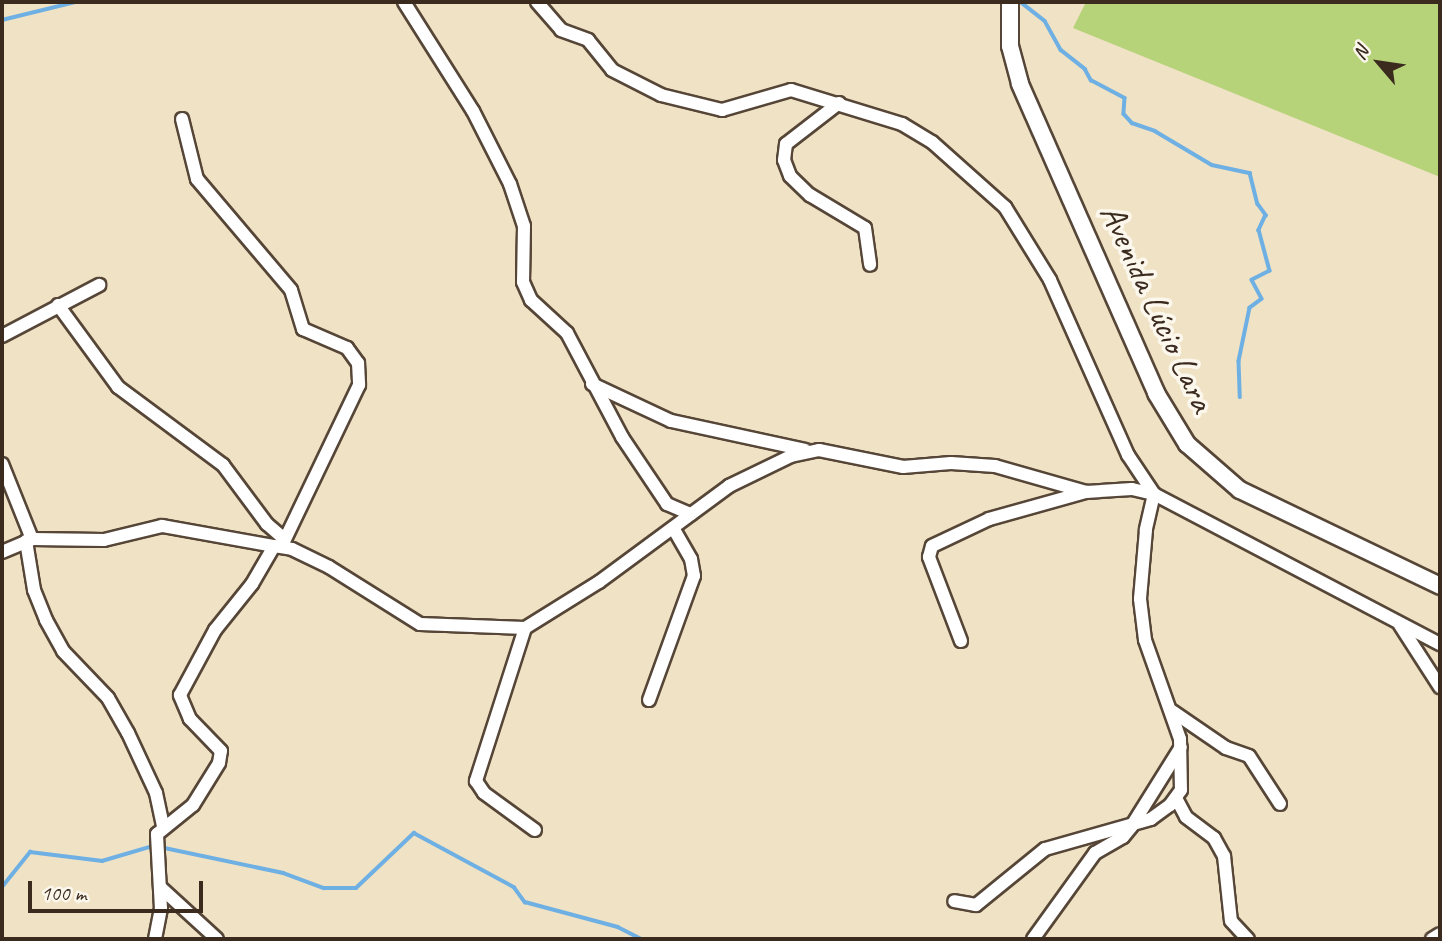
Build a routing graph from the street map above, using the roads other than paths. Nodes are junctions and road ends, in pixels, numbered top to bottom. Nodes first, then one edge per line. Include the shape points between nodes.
1 (404, 2) edge
2 (537, 2) edge
3 (1010, 2) edge
4 (839, 103) junction
5 (182, 120) dead end
6 (870, 265) dead end
7 (99, 285) dead end
8 (58, 305) junction
9 (2, 335) edge
10 (592, 384) junction
11 (805, 450) junction
12 (2, 464) edge
13 (1086, 492) junction
14 (1154, 494) junction
15 (691, 514) junction
16 (674, 529) junction
17 (29, 540) junction
18 (280, 543) junction
19 (2, 552) edge
20 (1440, 586) edge
21 (1399, 625) junction
22 (525, 628) junction
23 (961, 641) dead end
24 (1440, 644) edge
25 (1440, 687) edge
26 (649, 700) dead end
27 (1172, 711) junction
28 (1181, 747) junction
29 (1176, 798) junction
30 (1280, 804) dead end
31 (163, 827) junction
32 (1131, 827) junction
33 (535, 830) dead end
34 (160, 887) junction
35 (954, 901) dead end
36 (1440, 934) edge
37 (155, 939) edge
38 (217, 939) edge
39 (1033, 939) edge
40 (1248, 939) edge
41 (1432, 939) edge

1 - 10 street via 473,111 520,208 523,282 531,300 567,333
2 - 4 street via 561,30 588,40 612,70 662,95 722,110 791,89
3 - 20 main road, Avenida Lúcio Lara via 1010,46 1020,84 1156,394 1188,444 1240,490
4 - 6 street via 786,145 784,160 790,176 810,195 864,228
4 - 14 street via 902,124 932,142 1005,206 1050,280 1128,455
5 - 18 street via 197,179 291,290 303,329 347,348 358,363 359,385
7 - 8 street
8 - 9 street
8 - 18 street via 118,387 223,465
10 - 11 street via 671,421
10 - 15 street via 667,504
11 - 13 street via 902,467 995,466
11 - 15 street via 729,486
12 - 17 street
13 - 14 street via 1132,489
13 - 23 street via 989,519 932,546 929,557
14 - 21 street
14 - 27 street via 1140,599 1145,640
15 - 16 street
16 - 22 street
16 - 26 street via 691,559 694,576
17 - 18 street via 93,541 171,526 223,540
17 - 19 street
17 - 31 street via 34,590 46,620 63,651 108,698 128,733 156,793
18 - 22 street via 329,567 419,624
18 - 31 street via 215,630 180,695 184,708 221,751 219,763 193,805
21 - 24 street
21 - 25 street
22 - 33 street via 476,781 484,793
27 - 28 street
27 - 30 street via 1226,748 1249,756
28 - 29 street via 1183,771
28 - 32 street
29 - 32 street via 1151,819
29 - 40 street via 1185,817 1214,838 1224,856 1231,921
31 - 34 street via 154,846
32 - 35 street via 1057,843 976,905
32 - 39 street via 1123,837 1094,853
34 - 37 street
34 - 38 street
36 - 41 street

